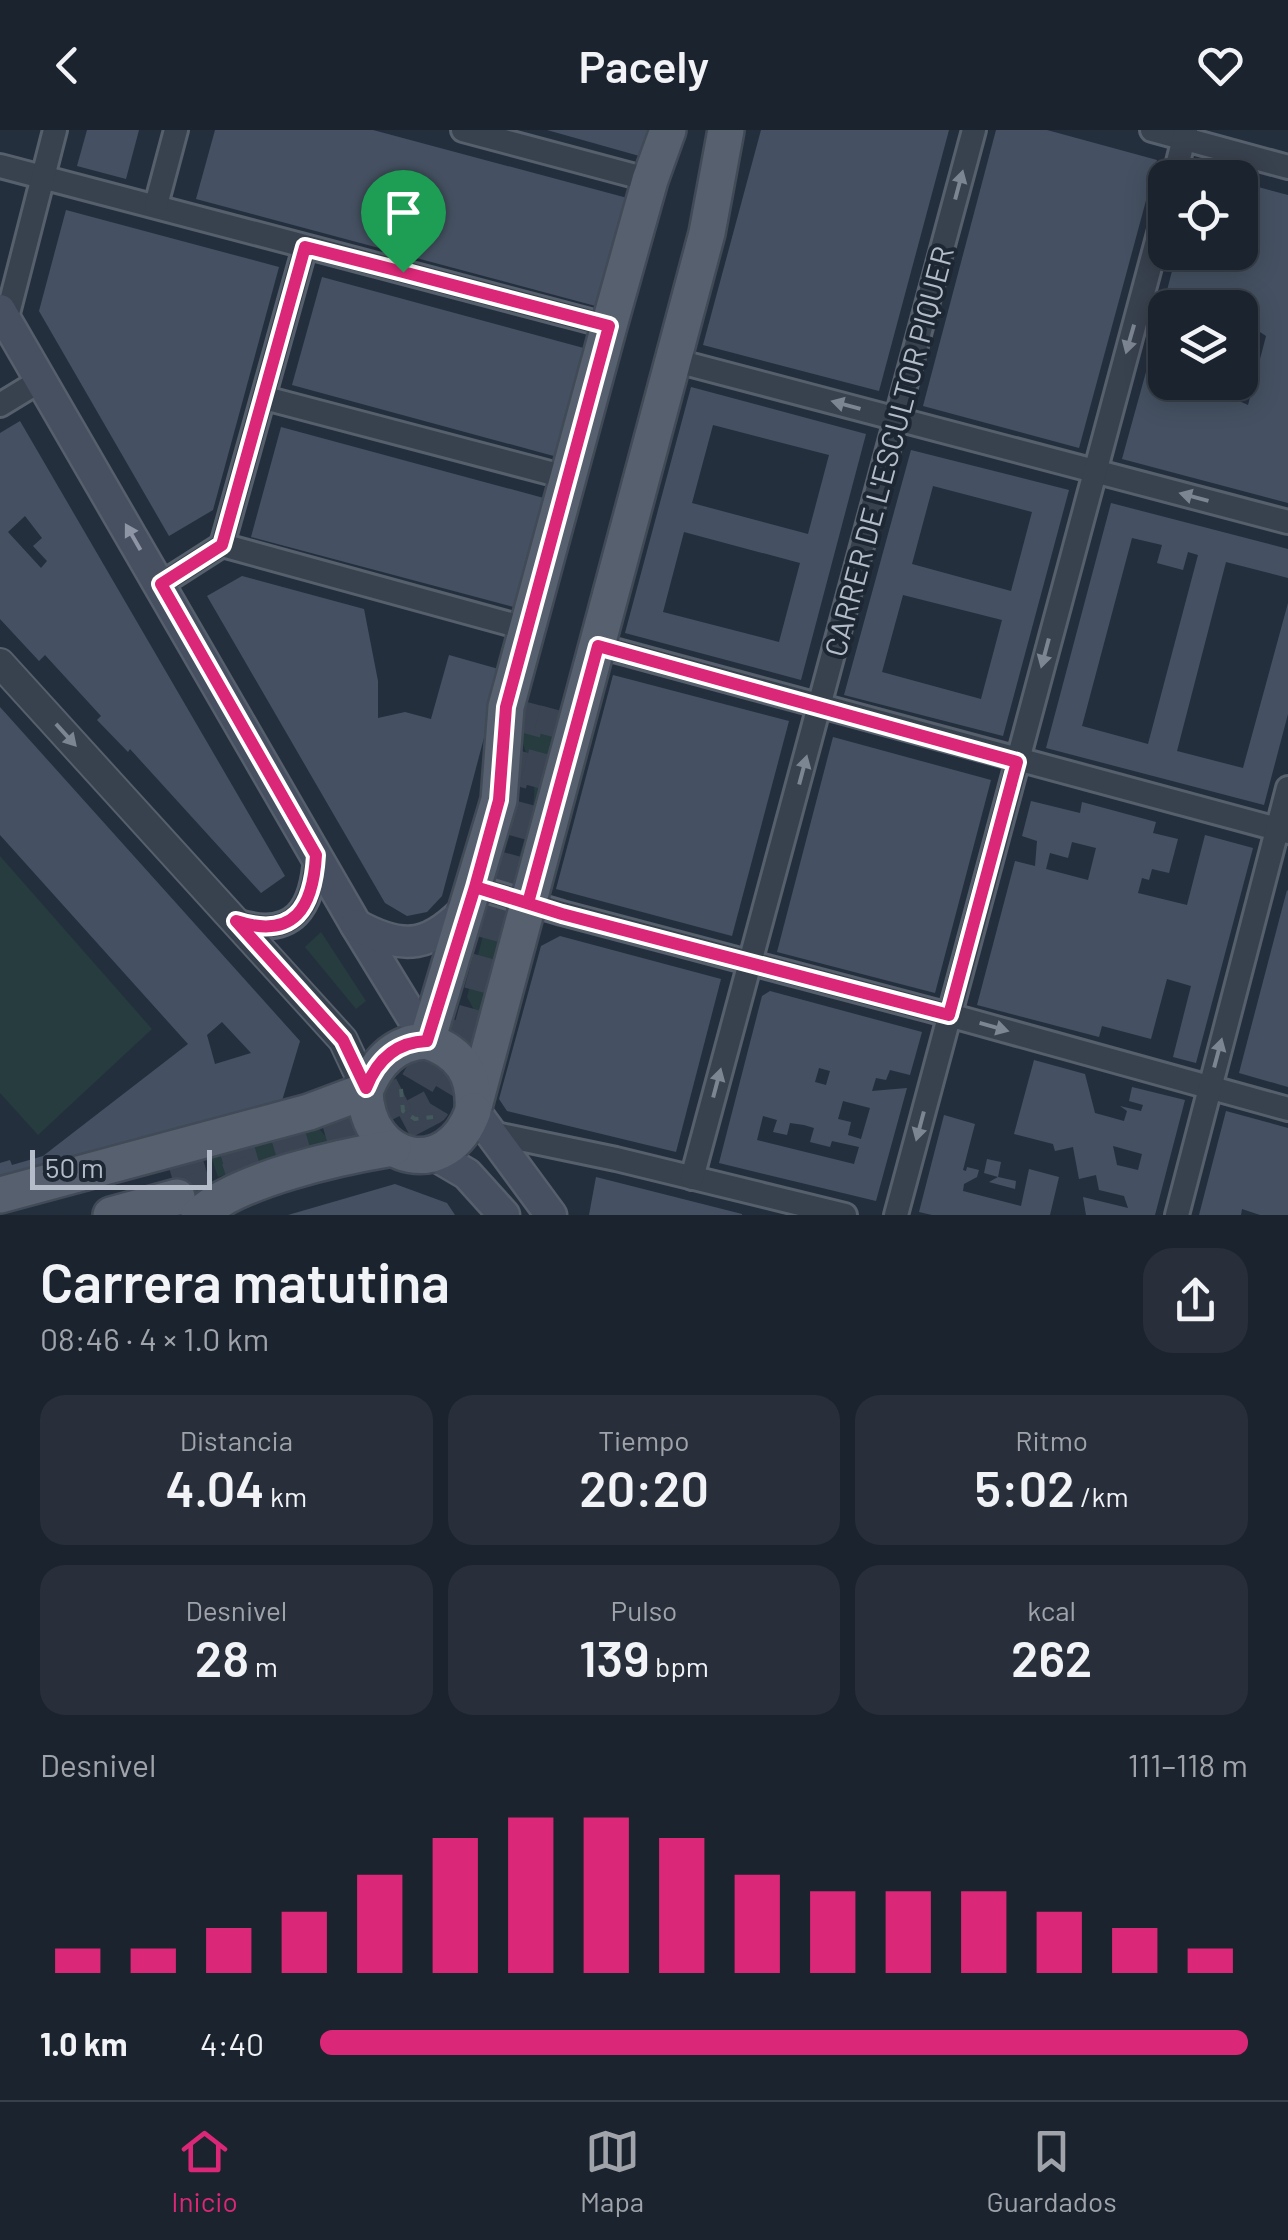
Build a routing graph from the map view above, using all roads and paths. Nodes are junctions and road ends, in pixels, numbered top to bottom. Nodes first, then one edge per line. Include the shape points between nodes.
1 (55, 130) edge
2 (176, 130) edge
3 (463, 130) edge
4 (668, 130) edge
5 (686, 130) edge
6 (724, 130) edge
7 (974, 130) edge
8 (1152, 130) edge
9 (1186, 134) edge
10 (1179, 160) edge
11 (0, 166) edge
12 (1288, 167) edge
13 (43, 176) junction
14 (650, 180) junction
15 (156, 205) junction
16 (305, 247) junction
17 (1149, 270) edge
18 (3, 315) edge
19 (609, 326) junction
20 (673, 360) junction
21 (42, 380) junction
22 (265, 398) junction
23 (0, 405) edge
24 (897, 419) junction
25 (1093, 471) junction
26 (569, 478) junction
27 (1288, 522) edge
28 (222, 545) junction
29 (161, 584) junction
30 (528, 630) junction
31 (598, 646) junction
32 (0, 663) edge
33 (820, 708) junction
34 (1017, 762) junction
35 (1288, 788) edge
36 (1283, 831) edge
37 (316, 855) junction
38 (472, 896) junction
39 (528, 903) junction
40 (236, 921) junction
41 (356, 925) junction
42 (752, 964) junction
43 (949, 1015) junction
44 (426, 1041) junction
45 (402, 1080) dead end
46 (1208, 1088) junction
47 (366, 1090) junction
48 (1288, 1109) edge
49 (437, 1116) dead end
50 (479, 1118) junction
51 (393, 1148) junction
52 (433, 1154) junction
53 (692, 1178) junction
54 (186, 1187) edge
55 (0, 1195) edge
56 (9, 1215) edge
57 (110, 1215) edge
58 (504, 1215) edge
59 (551, 1215) edge
60 (844, 1215) edge
61 (896, 1215) edge
62 (1177, 1215) edge

1 - 13 street
2 - 15 street
3 - 14 street
4 - 14 main road
5 - 6 main road via 544,706
6 - 20 main road via 707,232
24 -> 7 street, CARRER DE L'ESCULTOR PIQUER
8 - 9 street
9 - 10 street
9 - 12 street
11 - 13 street
13 - 15 street
13 - 18 street
14 - 19 main road
15 - 16 street
16 - 19 street
16 - 22 street
17 -> 25 street
18 - 21 main road
19 - 26 main road
24 -> 20 street
20 - 31 main road
21 - 23 street
29 -> 21 main road
22 - 26 street
22 - 28 street
24 - 25 street
24 - 33 street, CARRER DE L'ESCULTOR PIQUER
27 -> 25 street
25 -> 34 street
26 - 30 main road
28 - 29 street
28 - 30 street
29 - 37 main road
30 - 38 main road via 506,707 499,800
31 - 33 street
31 - 39 main road
32 -> 40 street
33 - 34 street
42 -> 33 street, CARRER DE L'ESCULTOR PIQUER
34 - 36 street
34 - 43 street
35 - 36 street
46 -> 36 street
37 - 40 street via 311,894 299,914 273,926
37 - 41 main road
38 - 39 street
38 - 41 main road via 449,927 416,942 380,938
38 - 44 main road
39 - 42 street
39 - 50 main road
40 - 47 street via 343,1040
41 - 44 main road
42 - 43 street
53 -> 42 street, CARRER DE L'ESCULTOR PIQUER
43 -> 46 street
43 -> 61 street
44 - 47 main road via 388,1055
44 - 50 main road via 465,1065
45 - 49 path via 403,1111 415,1119
46 - 48 street
46 - 62 street
47 - 51 main road via 372,1127
47 - 54 main road via 309,1112
50 - 52 main road
50 - 53 street
50 - 59 main road
51 - 52 main road
51 - 54 main road via 236,1190
52 - 58 main road via 466,1174
53 - 60 street
54 - 55 main road
54 - 56 main road
54 - 57 main road

